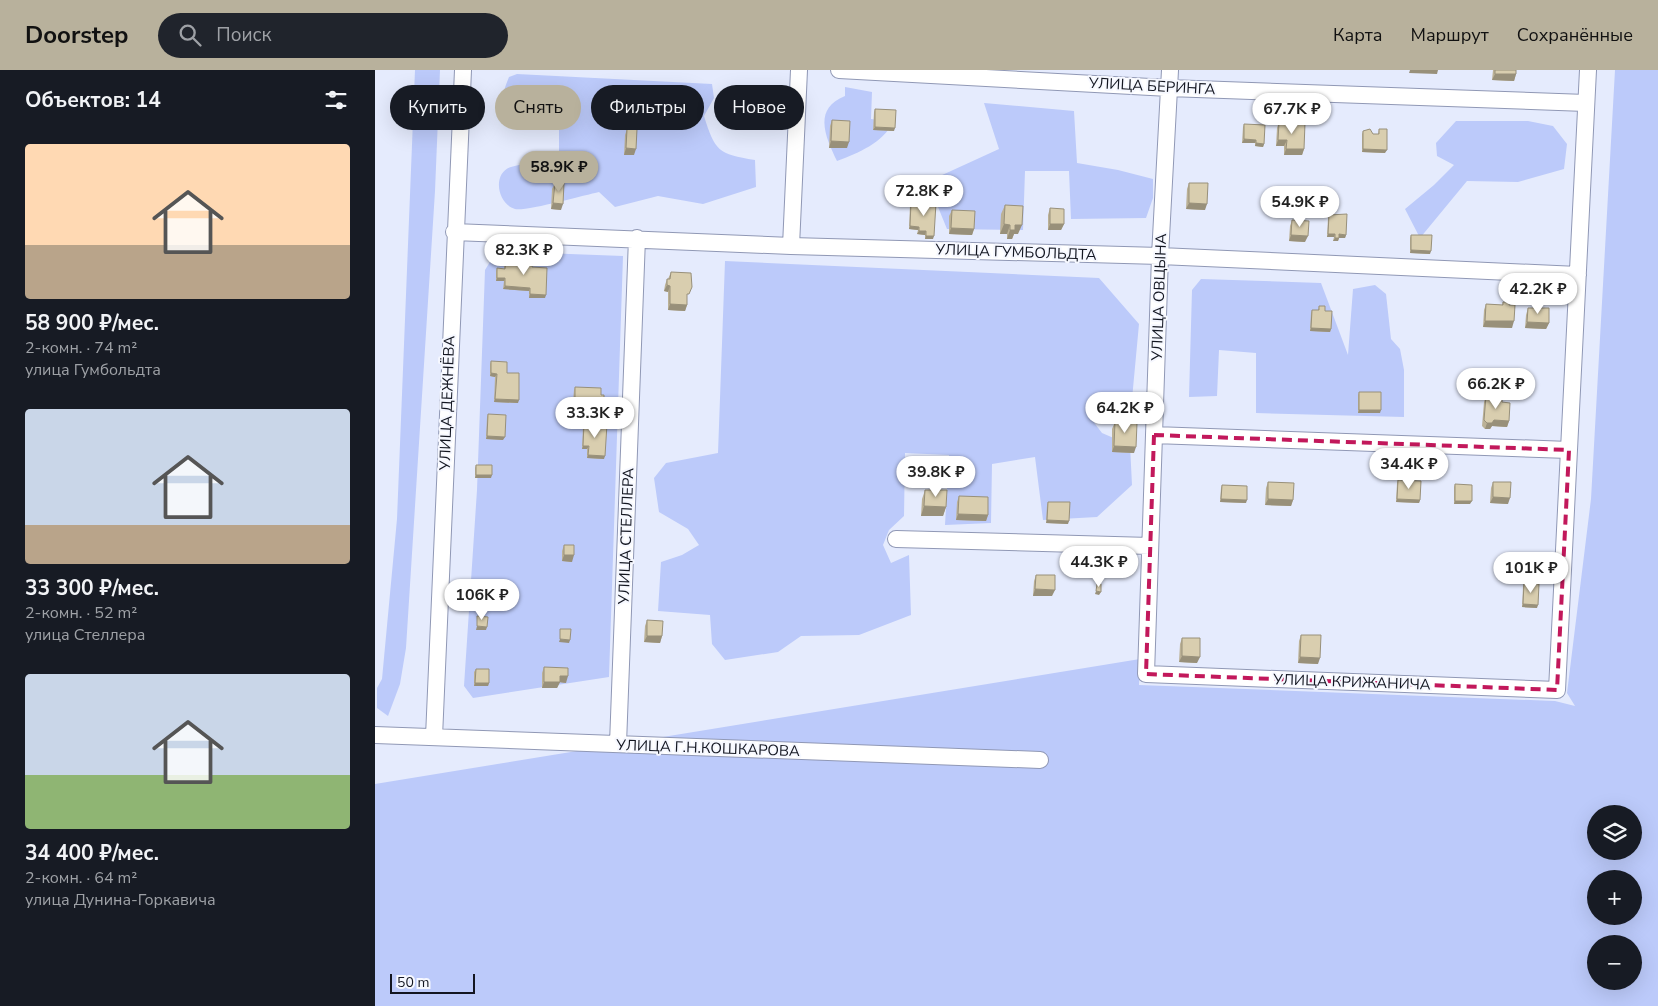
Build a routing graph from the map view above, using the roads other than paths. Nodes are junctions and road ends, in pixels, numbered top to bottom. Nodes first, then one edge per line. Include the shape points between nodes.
1 (463, 70) edge
2 (799, 70) edge
3 (839, 70) edge
4 (1170, 70) edge
5 (1588, 70) edge
6 (1169, 88) junction
7 (1587, 103) junction
8 (454, 232) junction
9 (637, 238) junction
10 (791, 246) junction
11 (1160, 256) junction
12 (1578, 275) junction
13 (1154, 436) junction
14 (1569, 450) junction
15 (896, 539) dead end
16 (1150, 546) junction
17 (1146, 674) joint
18 (375, 735) edge
19 (434, 737) junction
20 (617, 744) junction
21 (1040, 760) dead end

1 - 8 street, УЛИЦА ДЕЖНЁВА
2 - 10 street
3 - 6 street, УЛИЦА БЕРИНГА
4 - 6 street, УЛИЦА ОВЦЫНА
5 - 7 street
6 - 7 street, УЛИЦА БЕРИНГА
6 - 11 street, УЛИЦА ОВЦЫНА
7 - 12 street
8 - 9 street, УЛИЦА ГУМБОЛЬДТА
8 - 19 street, УЛИЦА ДЕЖНЁВА
9 - 10 street, УЛИЦА ГУМБОЛЬДТА
9 - 20 street, УЛИЦА СТЕЛЛЕРА
10 - 11 street, УЛИЦА ГУМБОЛЬДТА
11 - 12 street, УЛИЦА ГУМБОЛЬДТА
11 - 13 street, УЛИЦА ОВЦЫНА
12 - 14 street
13 - 14 street
13 - 16 street, УЛИЦА ОВЦЫНА
14 - 17 street, УЛИЦА КРИЖАНИЧА via 1557,690
15 - 16 street
16 - 17 street, УЛИЦА ОВЦЫНА
18 - 19 street, УЛИЦА Г.Н.КОШКАРОВА
19 - 20 street, УЛИЦА Г.Н.КОШКАРОВА
20 - 21 street, УЛИЦА Г.Н.КОШКАРОВА

